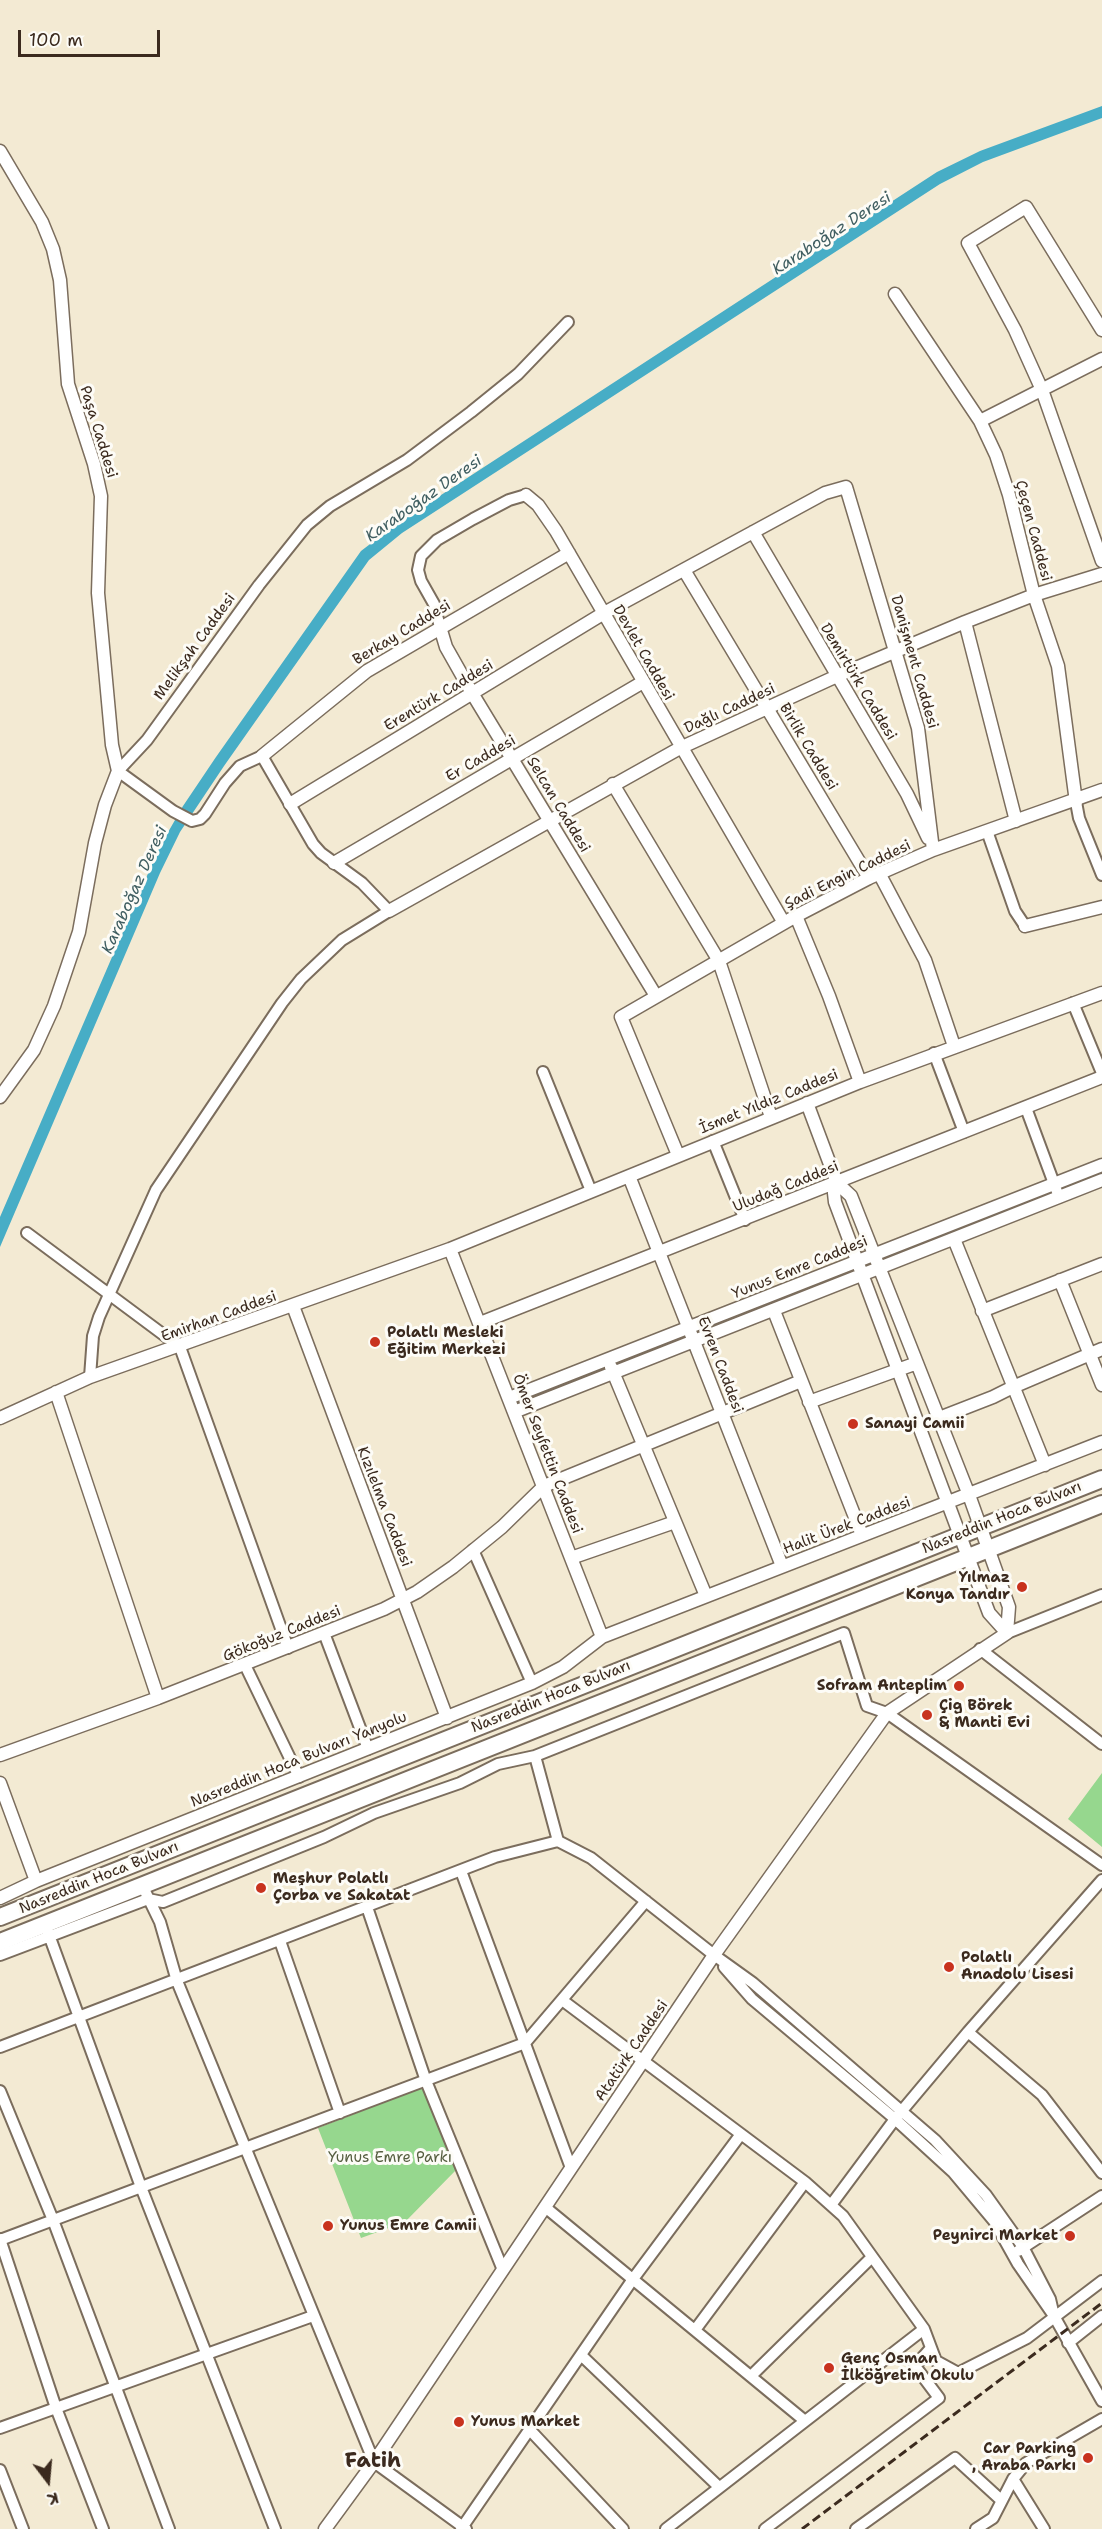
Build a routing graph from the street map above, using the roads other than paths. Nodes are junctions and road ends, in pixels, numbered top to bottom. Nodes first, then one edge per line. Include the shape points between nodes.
1 (0, 151) edge
2 (895, 294) dead end
3 (568, 322) dead end
4 (1102, 330) edge
5 (1102, 359) edge
6 (1042, 390) junction
7 (980, 420) junction
8 (846, 487) joint
9 (526, 495) joint
10 (753, 532) junction
11 (569, 553) junction
12 (1102, 561) edge
13 (684, 570) junction
14 (1102, 574) edge
15 (1034, 595) junction
16 (604, 613) junction
17 (965, 622) junction
18 (440, 627) junction
19 (895, 651) junction
20 (837, 676) junction
21 (643, 682) junction
22 (472, 693) junction
23 (767, 708) junction
24 (680, 748) junction
25 (262, 756) junction
26 (512, 758) junction
27 (118, 771) junction
28 (613, 784) junction
29 (1102, 790) edge
30 (1076, 801) junction
31 (290, 804) junction
32 (549, 820) junction
33 (1016, 821) junction
34 (987, 831) junction
35 (933, 850) junction
36 (334, 863) junction
37 (874, 875) junction
38 (1102, 875) edge
39 (1102, 907) edge
40 (389, 911) junction
41 (796, 916) junction
42 (784, 923) junction
43 (1025, 926) joint
44 (719, 961) junction
45 (1102, 993) edge
46 (656, 996) junction
47 (1073, 1003) junction
48 (954, 1046) junction
49 (934, 1053) junction
50 (543, 1072) dead end
51 (1102, 1075) edge
52 (860, 1082) junction
53 (0, 1097) edge
54 (807, 1103) junction
55 (1026, 1108) junction
56 (771, 1117) junction
57 (964, 1132) junction
58 (713, 1141) junction
59 (678, 1155) junction
60 (1102, 1165) edge
61 (629, 1176) junction
62 (1102, 1180) edge
63 (837, 1184) junction
64 (1054, 1184) junction
65 (591, 1191) junction
66 (1059, 1197) junction
67 (745, 1220) junction
68 (27, 1233) dead end
69 (954, 1239) junction
70 (450, 1249) junction
71 (659, 1254) junction
72 (874, 1255) junction
73 (857, 1261) junction
74 (1102, 1264) edge
75 (880, 1269) junction
76 (863, 1276) junction
77 (1060, 1280) junction
78 (110, 1293) junction
79 (292, 1306) junction
80 (774, 1311) junction
81 (982, 1311) junction
82 (480, 1323) junction
83 (689, 1328) junction
84 (694, 1342) junction
85 (180, 1347) junction
86 (1102, 1349) edge
87 (1090, 1354) junction
88 (608, 1360) junction
89 (917, 1363) junction
90 (898, 1370) junction
91 (614, 1373) junction
92 (90, 1377) junction
93 (801, 1381) junction
94 (1102, 1385) edge
95 (1013, 1387) junction
96 (56, 1392) junction
97 (509, 1398) junction
98 (809, 1402) junction
99 (514, 1412) junction
100 (722, 1412) junction
101 (0, 1418) edge
102 (939, 1418) junction
103 (1102, 1442) edge
104 (643, 1444) junction
105 (1045, 1465) junction
106 (1102, 1479) edge
107 (544, 1486) junction
108 (969, 1495) junction
109 (948, 1503) junction
110 (1102, 1504) edge
111 (675, 1522) junction
112 (980, 1527) junction
113 (862, 1535) junction
114 (960, 1535) junction
115 (473, 1550) junction
116 (988, 1550) junction
117 (969, 1557) junction
118 (571, 1558) junction
119 (782, 1566) junction
120 (1102, 1595) edge
121 (706, 1596) junction
122 (403, 1600) junction
123 (324, 1633) junction
124 (1007, 1633) junction
125 (602, 1636) junction
126 (288, 1648) junction
127 (980, 1649) junction
128 (245, 1665) junction
129 (532, 1683) junction
130 (158, 1698) junction
131 (887, 1713) junction
132 (447, 1718) junction
133 (1102, 1744) edge
134 (368, 1749) junction
135 (0, 1755) edge
136 (535, 1756) junction
137 (299, 1777) junction
138 (0, 1783) edge
139 (558, 1841) junction
140 (1102, 1865) edge
141 (461, 1871) junction
142 (1102, 1880) edge
143 (36, 1881) junction
144 (145, 1892) junction
145 (0, 1898) edge
146 (646, 1901) junction
147 (367, 1907) junction
148 (0, 1917) edge
149 (46, 1930) junction
150 (280, 1941) junction
151 (0, 1942) edge
152 (0, 1955) edge
153 (714, 1955) junction
154 (177, 1981) junction
155 (562, 2000) junction
156 (79, 2018) junction
157 (968, 2032) junction
158 (525, 2043) junction
159 (0, 2048) edge
160 (643, 2062) junction
161 (426, 2081) junction
162 (0, 2091) edge
163 (340, 2113) junction
164 (898, 2116) junction
165 (741, 2134) junction
166 (245, 2148) junction
167 (571, 2168) junction
168 (1102, 2173) edge
169 (805, 2182) junction
170 (141, 2187) junction
171 (1102, 2196) edge
172 (831, 2205) junction
173 (545, 2206) junction
174 (53, 2220) junction
175 (0, 2239) edge
176 (1023, 2247) junction
177 (1013, 2255) junction
178 (873, 2257) junction
179 (503, 2270) junction
180 (633, 2278) junction
181 (1102, 2281) edge
182 (313, 2316) junction
183 (1054, 2316) junction
184 (1102, 2316) edge
185 (924, 2329) junction
186 (695, 2330) junction
187 (1068, 2343) junction
188 (931, 2348) junction
189 (207, 2354) junction
190 (581, 2355) junction
191 (751, 2376) junction
192 (116, 2387) junction
193 (1102, 2402) edge
194 (56, 2408) junction
195 (1102, 2419) edge
196 (805, 2421) junction
197 (0, 2428) edge
198 (529, 2429) junction
199 (374, 2462) junction
200 (0, 2470) edge
201 (1013, 2479) junction
202 (3, 2486) edge
203 (719, 2487) junction
204 (1001, 2500) junction
205 (463, 2528) edge
206 (23, 2529) edge
207 (103, 2529) edge
208 (169, 2529) edge
209 (275, 2529) edge
210 (326, 2529) edge
211 (623, 2529) edge
212 (666, 2529) edge
213 (765, 2529) edge
214 (856, 2529) edge
215 (976, 2529) edge
216 (1044, 2529) edge

1 - 27 street, Paşa Caddesi via 42,222 60,280 68,384 101,496 98,593 112,746
2 - 7 street, Çeçen Caddesi
3 - 27 street, Melikşah Caddesi via 518,374 471,412 407,460 330,506 307,525 147,740
4 - 6 street via 1026,207 968,243
5 - 6 street
6 - 7 street
6 - 12 street
7 - 15 street, Çeçen Caddesi via 1009,495
8 - 10 street, Erentürk Caddesi via 825,492
8 - 19 street, Danişment Caddesi
9 - 11 street, Devlet Caddesi via 544,513
9 - 18 street via 472,519 437,540 421,556 418,570
10 - 13 street, Erentürk Caddesi
10 - 20 street, Demirtürk Caddesi
11 - 16 street, Devlet Caddesi
11 - 18 street, Berkay Caddesi
13 - 16 street, Erentürk Caddesi
13 - 23 street, Birlik Caddesi
14 - 15 street, Dağlı Caddesi
15 - 17 street, Dağlı Caddesi
15 - 30 street, Çeçen Caddesi via 1058,666
16 - 21 street, Devlet Caddesi
16 - 22 street, Erentürk Caddesi
17 - 19 street, Dağlı Caddesi
17 - 33 street
18 - 22 street, Selcan Caddesi via 446,647
18 - 25 street, Berkay Caddesi via 355,680
19 - 20 street, Dağlı Caddesi
19 - 35 street, Danişment Caddesi via 918,728
20 - 23 street, Dağlı Caddesi
20 - 35 street, Demirtürk Caddesi via 908,794
21 - 24 street, Devlet Caddesi
21 - 26 street, Er Caddesi
22 - 26 street, Selcan Caddesi
22 - 31 street, Erentürk Caddesi
23 - 24 street, Dağlı Caddesi
23 - 37 street, Birlik Caddesi
24 - 28 street, Dağlı Caddesi
24 - 42 street, Devlet Caddesi
25 - 27 street via 240,766 205,814 192,821
25 - 31 street
26 - 32 street, Selcan Caddesi
26 - 36 street, Er Caddesi
27 - 53 street, Melikşah Caddesi via 94,843 80,932 54,1006 34,1050
28 - 32 street, Dağlı Caddesi
28 - 44 street
29 - 30 street, Şadi Engin Caddesi
30 - 33 street, Şadi Engin Caddesi
30 - 38 street
31 - 36 street via 313,844
32 - 40 street, Dağlı Caddesi
32 - 46 street, Selcan Caddesi
33 - 34 street, Şadi Engin Caddesi
34 - 35 street, Şadi Engin Caddesi
34 - 43 street via 1015,911
35 - 37 street, Şadi Engin Caddesi
36 - 40 street via 362,883
37 - 41 street, Şadi Engin Caddesi
37 - 48 street, Birlik Caddesi via 925,960
39 - 43 street
40 - 78 street via 342,940 301,979 156,1190
41 - 42 street, Şadi Engin Caddesi
41 - 52 street
42 - 44 street, Şadi Engin Caddesi
44 - 46 street, Şadi Engin Caddesi
44 - 56 street
45 - 47 street, İsmet Yıldız Caddesi
46 - 59 street, Şadi Engin Caddesi via 621,1017
47 - 48 street, İsmet Yıldız Caddesi
47 - 51 street
48 - 49 street, İsmet Yıldız Caddesi
49 - 52 street, İsmet Yıldız Caddesi
49 - 57 street
50 - 65 street
51 - 55 street, Uludağ Caddesi
52 - 54 street, İsmet Yıldız Caddesi
54 - 56 street, İsmet Yıldız Caddesi
54 - 63 street
55 - 57 street, Uludağ Caddesi
55 - 64 street
56 - 58 street, İsmet Yıldız Caddesi
57 - 63 street, Uludağ Caddesi
58 - 59 street, İsmet Yıldız Caddesi
58 - 67 street
59 - 61 street, İsmet Yıldız Caddesi
60 - 64 street, Yunus Emre Caddesi
61 - 65 street, İsmet Yıldız Caddesi
61 - 71 street, Evren Caddesi
62 - 66 street, Yunus Emre Caddesi
63 - 67 street, Uludağ Caddesi
63 - 72 street via 851,1196
63 - 73 street via 835,1202
64 - 66 street
64 - 72 street, Yunus Emre Caddesi
65 - 70 street, İsmet Yıldız Caddesi
66 - 69 street, Yunus Emre Caddesi
67 - 71 street, Uludağ Caddesi
68 - 78 street
69 - 75 street, Yunus Emre Caddesi
69 - 81 street
70 - 79 street, Emirhan Caddesi
70 - 82 street, Ömer Seyfettin Caddesi
71 - 82 street, Uludağ Caddesi
71 - 83 street, Evren Caddesi
72 - 73 street, Yunus Emre Caddesi
72 - 75 street
73 - 76 street
73 - 83 street, Yunus Emre Caddesi
74 - 77 street
75 - 76 street, Yunus Emre Caddesi
75 - 89 street
76 - 80 street, Yunus Emre Caddesi
76 - 90 street
77 - 81 street
77 - 87 street
78 - 85 street
78 - 92 street via 93,1336
79 - 85 street, Emirhan Caddesi
79 - 122 street, Kızılelma Caddesi
80 - 84 street, Yunus Emre Caddesi
80 - 93 street
81 - 95 street
82 - 97 street, Ömer Seyfettin Caddesi
83 - 84 street, Evren Caddesi
83 - 88 street, Yunus Emre Caddesi
84 - 91 street, Yunus Emre Caddesi
84 - 100 street, Evren Caddesi
85 - 92 street, Emirhan Caddesi
85 - 126 street
86 - 87 street
87 - 94 street
87 - 95 street
88 - 91 street
88 - 97 street, Yunus Emre Caddesi
89 - 90 street
89 - 102 street
90 - 98 street
90 - 109 street
91 - 99 street, Yunus Emre Caddesi
91 - 104 street
92 - 96 street, Emirhan Caddesi
93 - 98 street
93 - 100 street
95 - 102 street
95 - 105 street
96 - 101 street, Emirhan Caddesi
96 - 130 street
97 - 99 street, Ömer Seyfettin Caddesi
98 - 113 street
99 - 107 street, Ömer Seyfettin Caddesi
100 - 104 street
100 - 119 street, Evren Caddesi
102 - 108 street
103 - 105 street, Halit Ürek Caddesi
104 - 107 street
104 - 111 street
105 - 108 street, Halit Ürek Caddesi
106 - 112 highway, Nasreddin Hoca Bulvarı
107 - 115 street, Gökoğuz Caddesi
107 - 118 street, Ömer Seyfettin Caddesi
108 - 109 street, Halit Ürek Caddesi
108 - 112 street
109 - 113 street, Halit Ürek Caddesi
109 - 114 street
110 - 116 highway, Nasreddin Hoca Bulvarı
111 - 118 street
111 - 121 street
112 - 114 highway, Nasreddin Hoca Bulvarı
112 - 116 street
113 - 119 street, Halit Ürek Caddesi
114 - 117 street
114 - 148 highway, Nasreddin Hoca Bulvarı
115 - 122 street, Gökoğuz Caddesi
115 - 129 street
116 - 117 highway, Nasreddin Hoca Bulvarı
116 - 124 street via 1009,1607
117 - 124 street via 989,1613
117 - 144 highway, Nasreddin Hoca Bulvarı
118 - 125 street, Ömer Seyfettin Caddesi
119 - 121 street, Halit Ürek Caddesi
120 - 124 street
121 - 125 street, Halit Ürek Caddesi
122 - 123 street, Gökoğuz Caddesi
122 - 132 street, Kızılelma Caddesi
123 - 126 street, Gökoğuz Caddesi
123 - 134 street
124 - 127 street, Atatürk Caddesi
125 - 129 street, Nasreddin Hoca Bulvarı Yanyolu via 563,1667
126 - 128 street, Gökoğuz Caddesi
127 - 131 street, Atatürk Caddesi
127 - 133 street
128 - 130 street, Gökoğuz Caddesi
128 - 137 street
129 - 132 street, Nasreddin Hoca Bulvarı Yanyolu
130 - 135 street, Gökoğuz Caddesi
131 - 136 street via 867,1706 844,1633
131 - 140 street
131 - 153 street, Atatürk Caddesi
132 - 134 street, Nasreddin Hoca Bulvarı Yanyolu
134 - 137 street, Nasreddin Hoca Bulvarı Yanyolu
136 - 139 street
136 - 144 street via 498,1764 460,1783 374,1814 164,1902
137 - 143 street, Nasreddin Hoca Bulvarı Yanyolu
138 - 143 street
139 - 141 street via 495,1857
139 - 146 street via 591,1858
141 - 147 street
141 - 158 street
142 - 157 street
143 - 145 street, Nasreddin Hoca Bulvarı Yanyolu
144 - 149 highway, Nasreddin Hoca Bulvarı
144 - 154 street via 160,1922
146 - 153 street
146 - 155 street
147 - 150 street
147 - 161 street
149 - 151 highway, Nasreddin Hoca Bulvarı
149 - 152 street
149 - 156 street
150 - 154 street
150 - 163 street
153 - 160 street, Atatürk Caddesi
153 - 164 street via 752,1999
154 - 156 street
154 - 166 street
155 - 158 street
155 - 160 street
156 - 159 street
156 - 170 street
157 - 164 street
157 - 168 street via 1042,2095
158 - 161 street
158 - 167 street
160 - 165 street
160 - 167 street, Atatürk Caddesi
161 - 163 street
161 - 179 street
162 - 174 street
163 - 166 street
164 - 172 street
164 - 176 street via 935,2140 961,2167 987,2195
164 - 177 street via 994,2221
165 - 169 street
165 - 180 street
166 - 170 street
166 - 182 street
167 - 173 street, Atatürk Caddesi
169 - 172 street
169 - 186 street
170 - 174 street
170 - 189 street
171 - 176 street
172 - 178 street
173 - 179 street, Atatürk Caddesi
173 - 180 street
174 - 175 street
174 - 192 street
175 - 194 street
176 - 177 street
176 - 183 street via 1050,2299
177 - 183 street
178 - 185 street
178 - 191 street
179 - 199 street, Atatürk Caddesi
180 - 186 street
180 - 190 street
181 - 183 street
182 - 189 street
182 - 199 street
183 - 187 street
183 - 188 street via 1027,2338 958,2373 936,2361
184 - 187 street
185 - 188 street
185 - 196 street
186 - 191 street
187 - 193 street
188 - 213 street via 915,2366 939,2398
189 - 192 street
189 - 209 street
190 - 198 street
190 - 203 street
191 - 196 street
192 - 194 street
192 - 208 street
194 - 197 street
194 - 207 street
195 - 201 street via 1026,2463
196 - 203 street
198 - 205 street
198 - 211 street
199 - 205 street
199 - 210 street, Atatürk Caddesi
200 - 202 street
201 - 204 street
201 - 216 street
202 - 206 street
203 - 212 street
204 - 214 street via 955,2458
204 - 215 street via 993,2518

